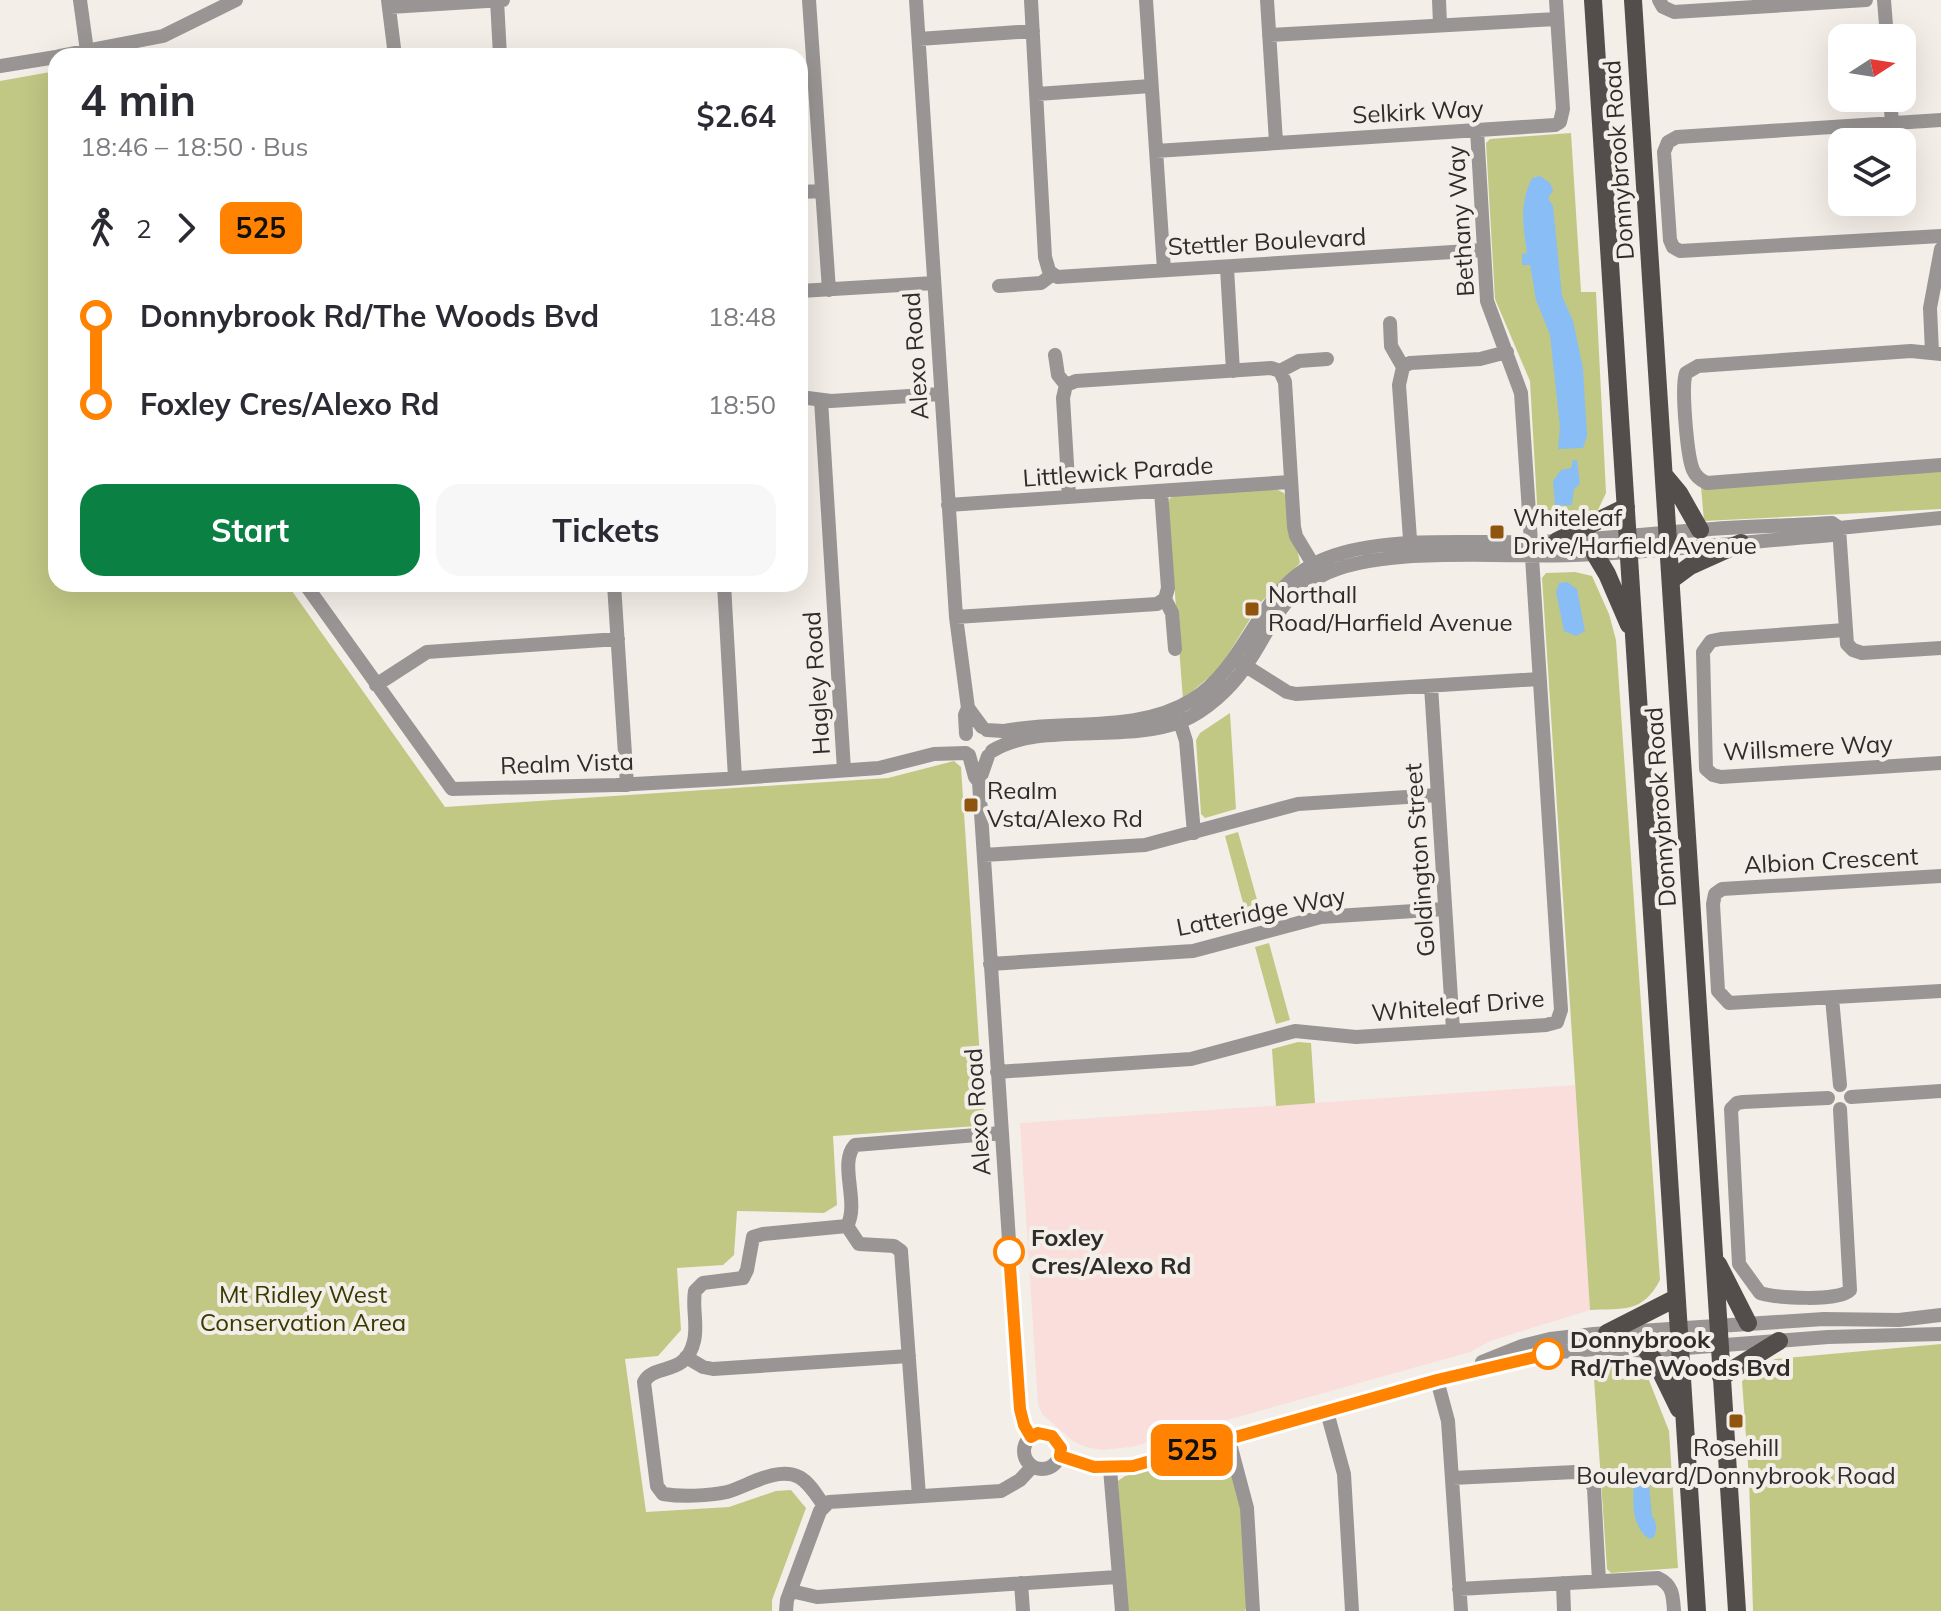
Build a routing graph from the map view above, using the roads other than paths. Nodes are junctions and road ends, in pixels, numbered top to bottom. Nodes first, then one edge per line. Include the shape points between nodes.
1 (80, 0) edge
2 (198, 0) edge
3 (236, 0) edge
4 (497, 0) edge
5 (503, 0) edge
6 (809, 0) edge
7 (916, 0) edge
8 (1031, 0) edge
9 (1146, 0) edge
10 (1267, 0) edge
11 (1439, 0) edge
12 (1556, 0) edge
13 (1593, 0) edge
14 (1633, 0) edge
15 (1659, 0) edge
16 (1866, 0) edge
17 (1884, 0) edge
18 (1835, 1) edge
19 (389, 4) edge
20 (206, 15) junction
21 (1557, 19) junction
22 (1440, 24) junction
23 (1886, 24) edge
24 (1033, 31) junction
25 (1269, 35) junction
26 (919, 39) junction
27 (87, 48) edge
28 (129, 48) edge
29 (394, 48) edge
30 (500, 48) edge
31 (808, 48) edge
32 (48, 58) edge
33 (0, 66) edge
34 (808, 82) edge
35 (1151, 86) junction
36 (1037, 94) junction
37 (1891, 112) edge
38 (1941, 120) edge
39 (1892, 122) junction
40 (1477, 130) junction
41 (1276, 142) junction
42 (1156, 151) junction
43 (822, 191) junction
44 (808, 192) edge
45 (1941, 236) edge
46 (1941, 249) edge
47 (1484, 250) junction
48 (1227, 268) junction
49 (1164, 270) junction
50 (1053, 274) junction
51 (934, 283) junction
52 (999, 286) dead end
53 (829, 290) junction
54 (808, 291) edge
55 (1390, 323) dead end
56 (1507, 352) junction
57 (1937, 353) edge
58 (1055, 355) dead end
59 (1327, 359) dead end
60 (1403, 367) junction
61 (1233, 371) junction
62 (1280, 371) junction
63 (1066, 385) junction
64 (941, 394) junction
65 (808, 398) edge
66 (821, 400) junction
67 (1941, 465) edge
68 (1664, 475) junction
69 (1290, 482) junction
70 (1161, 491) junction
71 (1069, 497) junction
72 (948, 505) junction
73 (1626, 507) junction
74 (1941, 518) edge
75 (1839, 528) junction
76 (1700, 530) junction
77 (1668, 540) junction
78 (1557, 541) junction
79 (1741, 543) junction
80 (1628, 544) junction
81 (1532, 549) junction
82 (1411, 551) junction
83 (1595, 554) junction
84 (1316, 570) junction
85 (1671, 580) junction
86 (311, 592) edge
87 (615, 592) edge
88 (724, 592) edge
89 (1165, 599) junction
90 (956, 617) junction
91 (1845, 630) junction
92 (618, 639) junction
93 (1635, 639) junction
94 (1941, 648) edge
95 (1175, 649) dead end
96 (1240, 663) junction
97 (1539, 679) junction
98 (376, 685) junction
99 (1431, 686) junction
100 (968, 708) junction
101 (1180, 722) junction
102 (984, 728) junction
103 (966, 745) junction
104 (990, 753) junction
105 (1941, 763) edge
106 (844, 770) junction
107 (735, 778) junction
108 (979, 782) junction
109 (627, 785) junction
110 (1438, 795) junction
111 (1194, 833) junction
112 (984, 855) junction
113 (1941, 876) edge
114 (1445, 909) junction
115 (990, 964) junction
116 (1941, 991) edge
117 (1832, 998) junction
118 (1453, 1030) junction
119 (997, 1072) junction
120 (1840, 1085) junction
121 (1941, 1091) edge
122 (1851, 1097) junction
123 (1828, 1098) junction
124 (1840, 1109) junction
125 (1001, 1133) junction
126 (847, 1226) junction
127 (1713, 1255) junction
128 (1676, 1298) junction
129 (1941, 1315) edge
130 (1748, 1323) junction
131 (1718, 1327) junction
132 (1678, 1329) junction
133 (1607, 1333) junction
134 (1941, 1334) edge
135 (1779, 1341) junction
136 (1719, 1346) junction
137 (1679, 1349) junction
138 (1647, 1351) junction
139 (909, 1356) junction
140 (686, 1357) junction
141 (1721, 1377) junction
142 (1437, 1380) junction
143 (1327, 1412) junction
144 (1684, 1419) junction
145 (1031, 1437) junction
146 (1229, 1440) junction
147 (1060, 1456) junction
148 (1032, 1467) junction
149 (1110, 1469) junction
150 (1452, 1478) junction
151 (919, 1496) junction
152 (824, 1506) junction
153 (1117, 1577) junction
154 (1599, 1581) junction
155 (1021, 1583) junction
156 (1563, 1583) junction
157 (1459, 1589) junction
158 (791, 1591) junction
159 (786, 1611) edge
160 (1023, 1611) edge
161 (1122, 1611) edge
162 (1253, 1611) edge
163 (1352, 1611) edge
164 (1461, 1611) edge
165 (1564, 1611) edge
166 (1674, 1611) edge
167 (1697, 1611) edge
168 (1737, 1611) edge

1 - 27 street
2 - 20 street
3 - 20 street
4 - 5 street
4 - 19 street
4 - 30 street
6 - 31 street
7 - 26 street, Alexo Road
8 - 24 street
9 - 35 street
10 - 25 street
11 - 22 street
12 - 21 street, Selkirk Way
13 - 73 main road, Donnybrook Road
14 - 68 main road, Donnybrook Road
15 - 18 street via 1674,12
16 - 18 street
17 - 23 street
19 - 29 street
20 - 28 street
21 - 22 street
21 - 40 street, Selkirk Way via 1560,122 1550,127
22 - 25 street
24 - 26 street
24 - 36 street
25 - 41 street
26 - 51 street, Alexo Road
32 - 33 street
34 - 43 street
35 - 36 street
35 - 42 street
36 - 50 street via 1045,257
37 - 39 street
38 - 39 street
39 - 45 street via 1673,138 1664,152 1673,247 1684,252
40 - 41 street, Selkirk Way
40 - 47 street, Bethany Way
41 - 42 street, Selkirk Way
42 - 49 street
43 - 44 street
43 - 53 street
46 - 57 street via 1930,308
47 - 48 street, Stettler Boulevard
47 - 56 street, Bethany Way via 1487,301
48 - 49 street, Stettler Boulevard
48 - 61 street
49 - 50 street, Stettler Boulevard via 1067,278
50 - 52 street, Stettler Boulevard via 1041,283
51 - 53 street
51 - 64 street, Alexo Road
53 - 54 street
55 - 60 street via 1391,346
56 - 60 street
56 - 81 street, Bethany Way via 1521,393
57 - 67 street via 1698,366 1686,373 1684,387 1690,461 1702,481
58 - 63 street via 1058,375
59 - 62 street via 1299,361
60 - 82 street via 1399,385
61 - 62 street
61 - 63 street
62 - 69 street
63 - 71 street
64 - 66 street
64 - 72 street, Alexo Road
65 - 66 street
66 - 106 street, Hagley Road
68 - 76 main road
68 - 77 main road, Donnybrook Road
69 - 70 street, Littlewick Parade
69 - 84 street via 1296,536
70 - 71 street, Littlewick Parade
70 - 89 street
71 - 72 street, Littlewick Parade
72 - 90 street, Alexo Road
73 - 78 main road
73 - 80 main road, Donnybrook Road
74 - 75 street
75 - 76 street via 1832,523
75 - 79 street via 1832,535
75 - 91 street
76 - 77 street
77 - 79 street
77 - 80 street
77 - 85 main road, Donnybrook Road
78 - 80 street
78 - 81 street
79 - 85 main road
80 - 83 street
80 - 93 main road, Donnybrook Road
81 - 82 street
81 - 83 street
81 - 97 street, Whiteleaf Drive
82 - 84 street
83 - 93 main road
84 - 96 street via 1279,591
85 - 127 main road, Donnybrook Road
86 - 98 street, Realm Vista
87 - 92 street
88 - 107 street
89 - 90 street via 1157,604
89 - 95 street via 1172,613
90 - 100 street, Alexo Road
91 - 94 street via 1847,644 1862,653
91 - 105 street, Willsmere Way via 1721,639 1706,645 1706,769 1721,777
92 - 98 street via 427,652
92 - 109 street
93 - 128 main road, Donnybrook Road
96 - 99 street via 1296,694
96 - 101 street via 1223,693
96 - 102 street via 1193,699 1143,719 1003,731
97 - 99 street
97 - 118 street, Whiteleaf Drive via 1560,1017 1546,1025
98 - 109 street, Realm Vista via 452,789
99 - 110 street, Goldington Street
100 - 102 street, Alexo Road
100 - 103 street, Alexo Road
101 - 104 street via 1136,732 1025,738
101 - 111 street
102 - 103 street
102 - 104 street via 993,737
103 - 104 street, Realm Vista via 977,759
103 - 106 street, Realm Vista via 879,768
103 - 108 street, Alexo Road
104 - 108 street, Alexo Road
106 - 107 street, Realm Vista
107 - 109 street, Realm Vista
108 - 112 street, Alexo Road
110 - 111 street via 1298,804
110 - 114 street, Goldington Street
111 - 112 street via 1145,845
112 - 115 street, Alexo Road
113 - 117 street, Albion Crescent via 1715,894 1722,998 1734,1003
114 - 115 street, Latteridge Way via 1321,917 1193,951
114 - 118 street, Goldington Street
115 - 119 street, Alexo Road
116 - 117 street, Albion Crescent
117 - 120 street
118 - 119 street, Whiteleaf Drive via 1356,1037 1295,1031 1191,1059
119 - 125 street, Alexo Road
120 - 122 street
120 - 123 street
121 - 122 street
122 - 124 street
123 - 124 street
123 - 124 street via 1743,1102 1731,1109 1739,1264 1760,1293 1833,1297 1850,1290
125 - 126 street via 855,1145 848,1158 852,1212
125 - 145 street, Alexo Road via 1020,1409
126 - 139 street via 859,1244 901,1251
126 - 140 street via 753,1237 743,1278 703,1283 695,1291 694,1342
127 - 130 main road
127 - 131 main road, Donnybrook Road
128 - 132 main road, Donnybrook Road
128 - 133 main road
129 - 130 street
130 - 131 street
131 - 132 street
131 - 136 main road, Donnybrook Road
132 - 133 street
132 - 137 main road, Donnybrook Road
133 - 142 street via 1522,1346
134 - 135 street
135 - 136 street
135 - 141 main road
136 - 137 street
136 - 141 main road, Donnybrook Road
137 - 138 street
137 - 144 main road, Donnybrook Road
138 - 142 street via 1559,1352
138 - 144 main road
139 - 140 street via 713,1369
139 - 151 street
140 - 152 street via 644,1382 659,1490 668,1495 720,1493 789,1475 807,1483
141 - 168 main road, Donnybrook Road
142 - 143 street
142 - 150 street via 1448,1421
143 - 146 street
143 - 163 street via 1344,1474
144 - 167 main road, Donnybrook Road
145 - 147 street via 1052,1436
145 - 148 street via 1025,1455
146 - 149 street
146 - 162 street via 1247,1508
147 - 148 street via 1052,1466
147 - 149 street
148 - 151 street via 1001,1491
149 - 153 street
150 - 154 street via 1575,1472 1587,1476 1594,1488
150 - 157 street
151 - 152 street
152 - 158 street
153 - 155 street
153 - 161 street
154 - 156 street
154 - 166 street via 1662,1580 1672,1590
155 - 158 street via 817,1597
155 - 160 street
156 - 157 street
156 - 165 street
157 - 164 street
158 - 159 street

